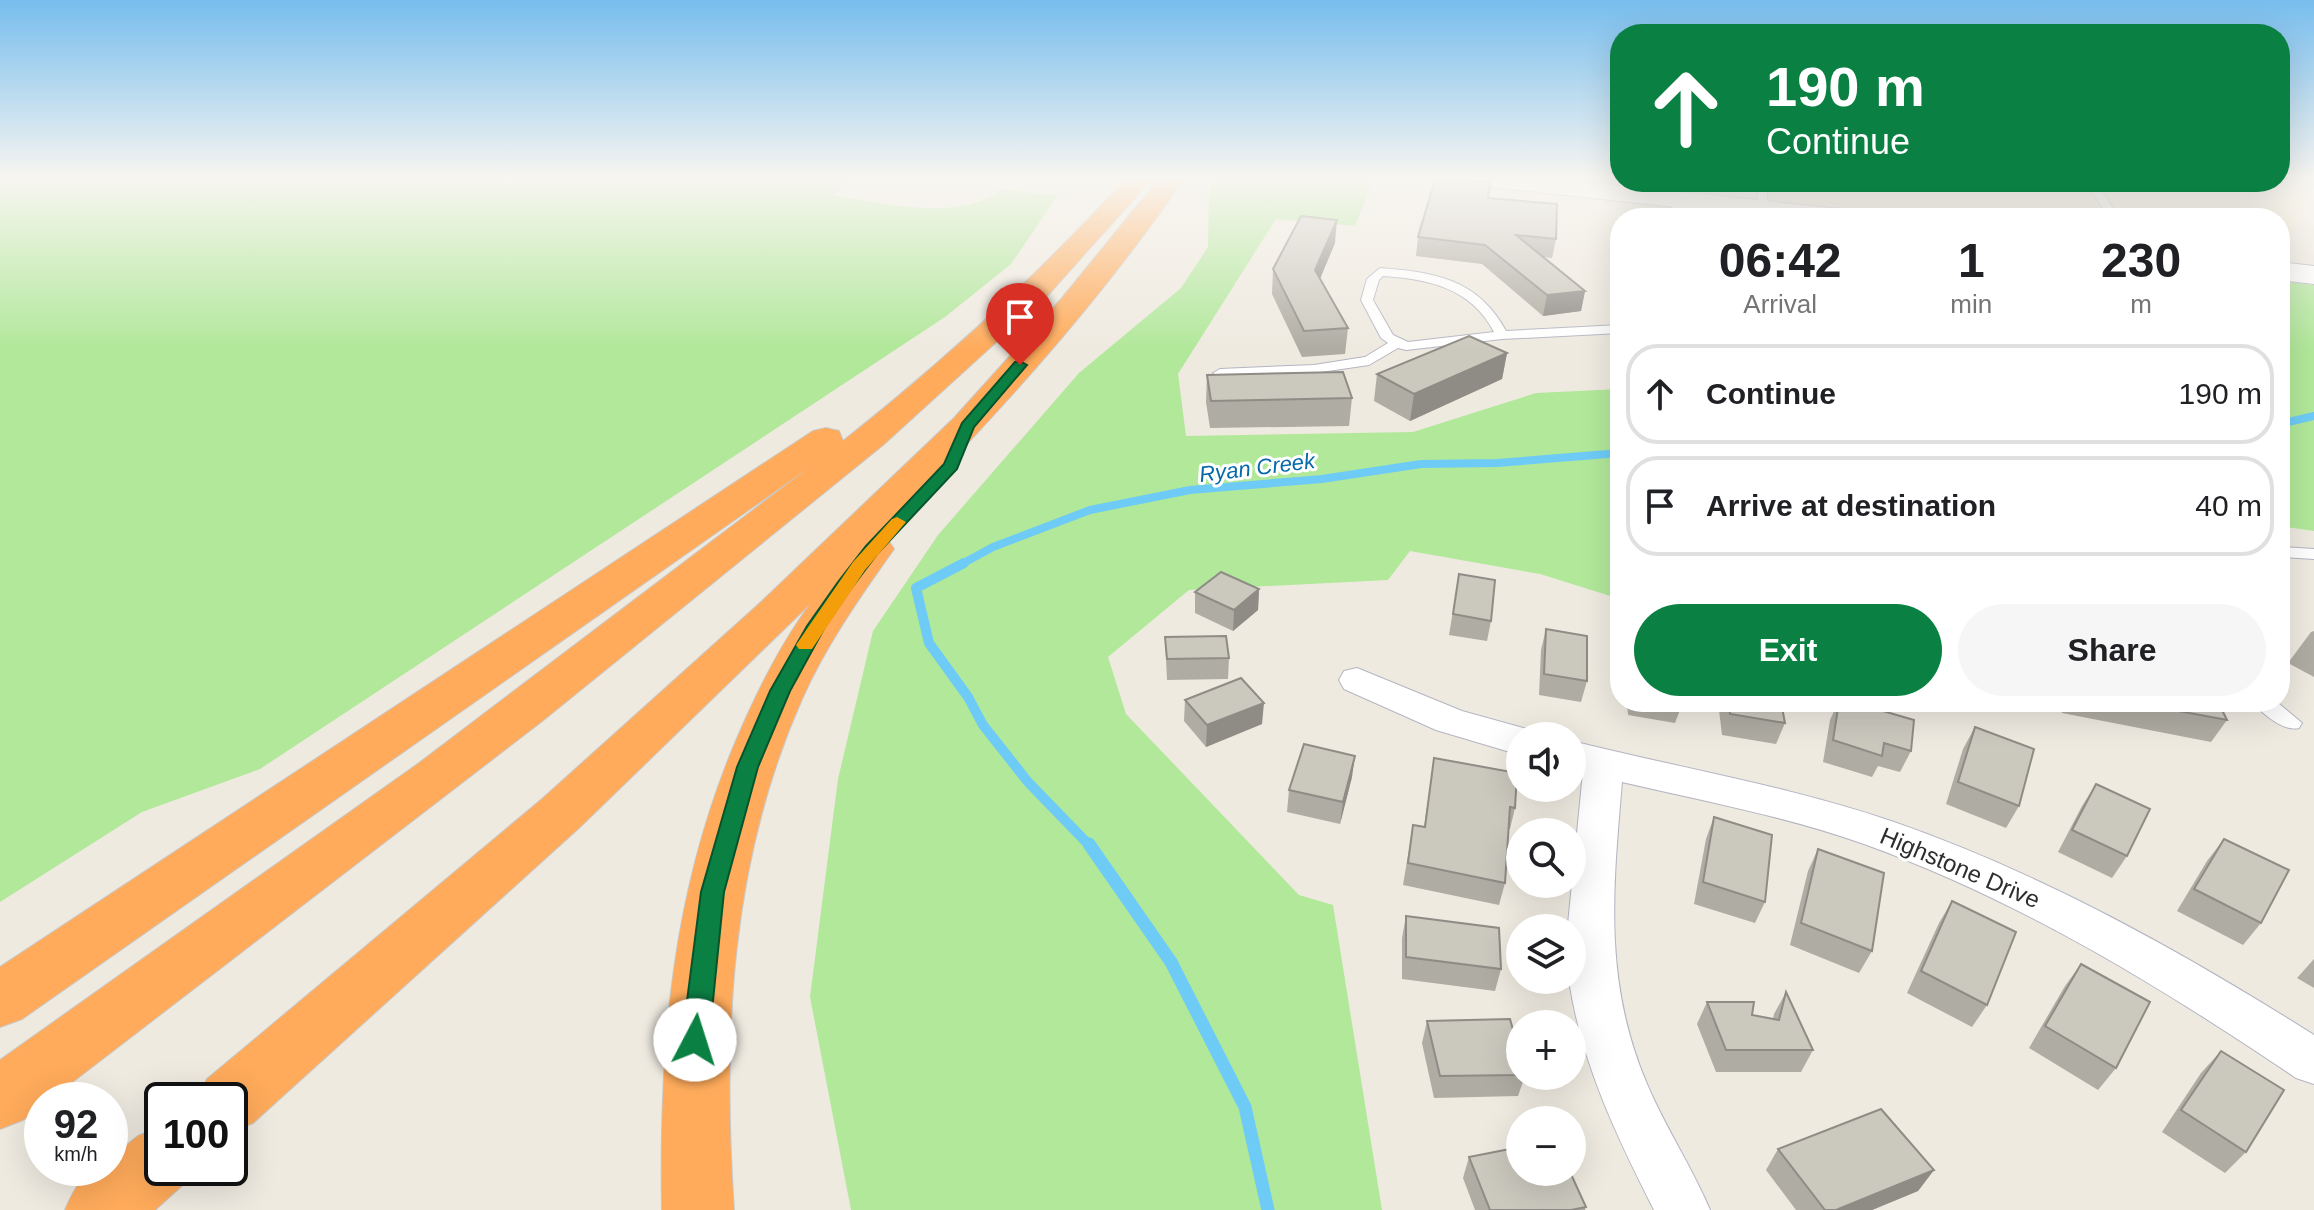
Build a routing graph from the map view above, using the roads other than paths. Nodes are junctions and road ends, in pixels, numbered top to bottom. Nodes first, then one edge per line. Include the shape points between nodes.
1 (1086, 236) edge
2 (1126, 236) edge
3 (1053, 272) junction
4 (2290, 272) edge
5 (2314, 275) edge
6 (1610, 330) edge
7 (1502, 335) junction
8 (1398, 342) junction
9 (1220, 373) edge
10 (967, 426) junction
11 (2290, 553) edge
12 (2314, 554) edge
13 (1357, 680) dead end
14 (2277, 712) edge
15 (2292, 723) dead end
16 (1506, 737) edge
17 (1588, 759) edge
18 (0, 1000) edge
19 (2314, 1062) edge
20 (248, 1085) edge
21 (0, 1098) edge
22 (144, 1174) edge
23 (101, 1210) edge
24 (698, 1210) edge
25 (1683, 1210) edge

1 - 3 highway
2 - 10 highway
3 - 18 highway via 1020,288 815,448
3 - 21 highway via 900,412 549,693
4 - 5 street
6 - 7 lane
7 - 8 lane via 1406,346
7 - 8 lane via 1471,293 1443,279 1380,272 1367,300 1388,338
8 - 9 lane via 1369,361
10 - 20 highway via 561,813
10 - 24 highway via 951,465 872,550 816,626 747,767 713,892 701,982 693,1068
11 - 12 lane
13 - 16 street via 1449,721
14 - 15 lane
17 - 19 street, Highstone Drive via 1840,821 1973,871 2143,957
17 - 25 street via 1590,949 1603,1031 1632,1112
22 - 23 highway

